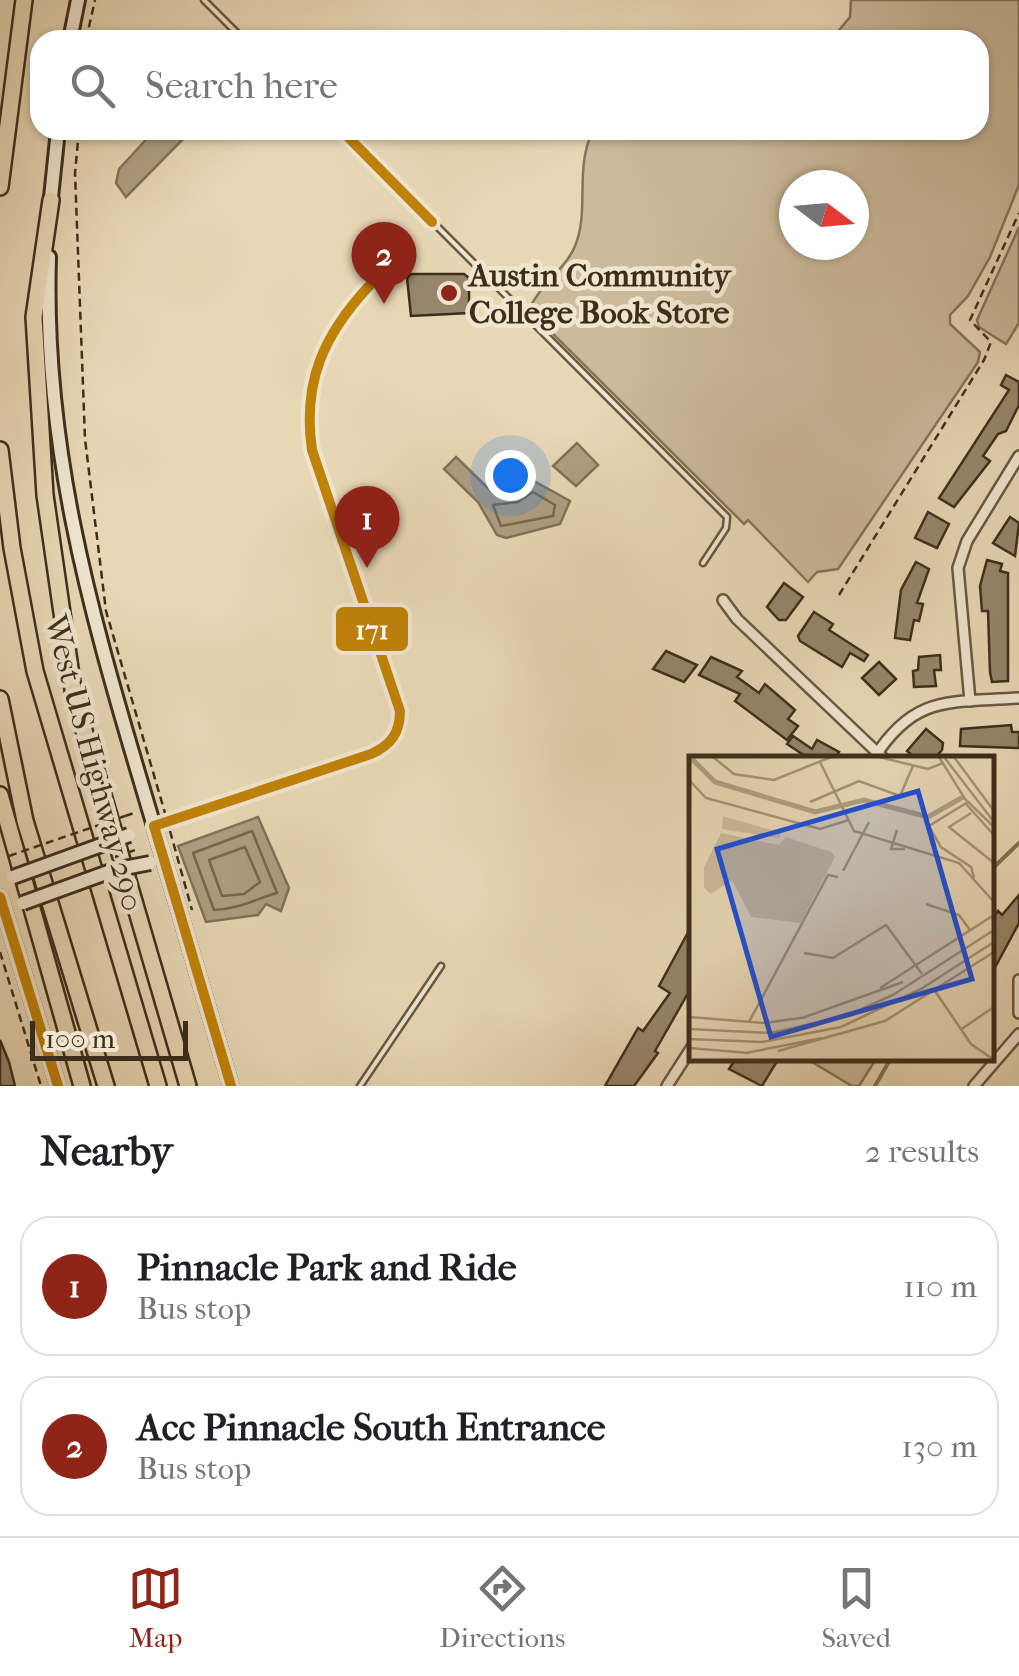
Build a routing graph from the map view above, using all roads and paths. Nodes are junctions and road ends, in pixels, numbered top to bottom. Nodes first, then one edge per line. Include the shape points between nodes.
1 (24, 0) edge
2 (78, 0) edge
3 (96, 0) edge
4 (204, 0) edge
5 (72, 30) edge
6 (88, 30) edge
7 (234, 30) edge
8 (57, 140) edge
9 (78, 140) edge
10 (351, 140) edge
11 (0, 187) edge
12 (51, 200) junction
13 (1019, 213) edge
14 (370, 285) dead end
15 (0, 450) edge
16 (1019, 456) edge
17 (702, 563) dead end
18 (839, 595) dead end
19 (723, 600) dead end
20 (1019, 698) edge
21 (0, 699) edge
22 (970, 701) junction
23 (878, 756) edge
24 (0, 795) edge
25 (162, 804) dead end
26 (124, 816) dead end
27 (154, 826) junction
28 (9, 856) dead end
29 (169, 878) junction
30 (7, 880) edge
31 (0, 898) edge
32 (27, 898) junction
33 (11, 934) junction
34 (0, 952) edge
35 (441, 966) dead end
36 (1019, 980) edge
37 (1019, 1013) edge
38 (90, 1033) junction
39 (1019, 1034) edge
40 (689, 1053) edge
41 (41, 1086) edge
42 (58, 1086) edge
43 (82, 1086) edge
44 (106, 1086) edge
45 (158, 1086) edge
46 (188, 1086) edge
47 (231, 1086) edge
48 (360, 1086) edge
49 (667, 1086) edge
50 (974, 1086) edge

1 - 11 highway
2 - 5 main road
3 - 6 path
4 - 7 lane
8 - 12 main road
9 - 25 path via 85,439 106,610
10 - 17 lane via 727,517
12 - 27 main road via 47,308 55,434 86,599
12 - 46 highway via 34,317 45,495 74,696
13 - 18 path via 970,320 991,342 984,360
14 - 27 lane via 323,342 310,382 307,423 400,711 397,734 371,754
15 - 45 highway, West US Highway 290 via 35,671
16 - 22 street via 958,568
19 - 23 street
20 - 22 street
21 - 38 highway via 25,821
22 - 23 street via 912,713
24 - 32 highway
26 - 28 path, bridge
27 - 29 main road
27 - 30 main road, bridge
29 - 32 main road, bridge via 150,864
29 - 47 main road
31 - 33 main road
32 - 33 main road
32 - 38 highway
32 - 43 highway
33 - 42 main road
34 - 41 path
35 - 48 lane
36 - 37 street
38 - 44 highway
39 - 50 street
40 - 49 street

